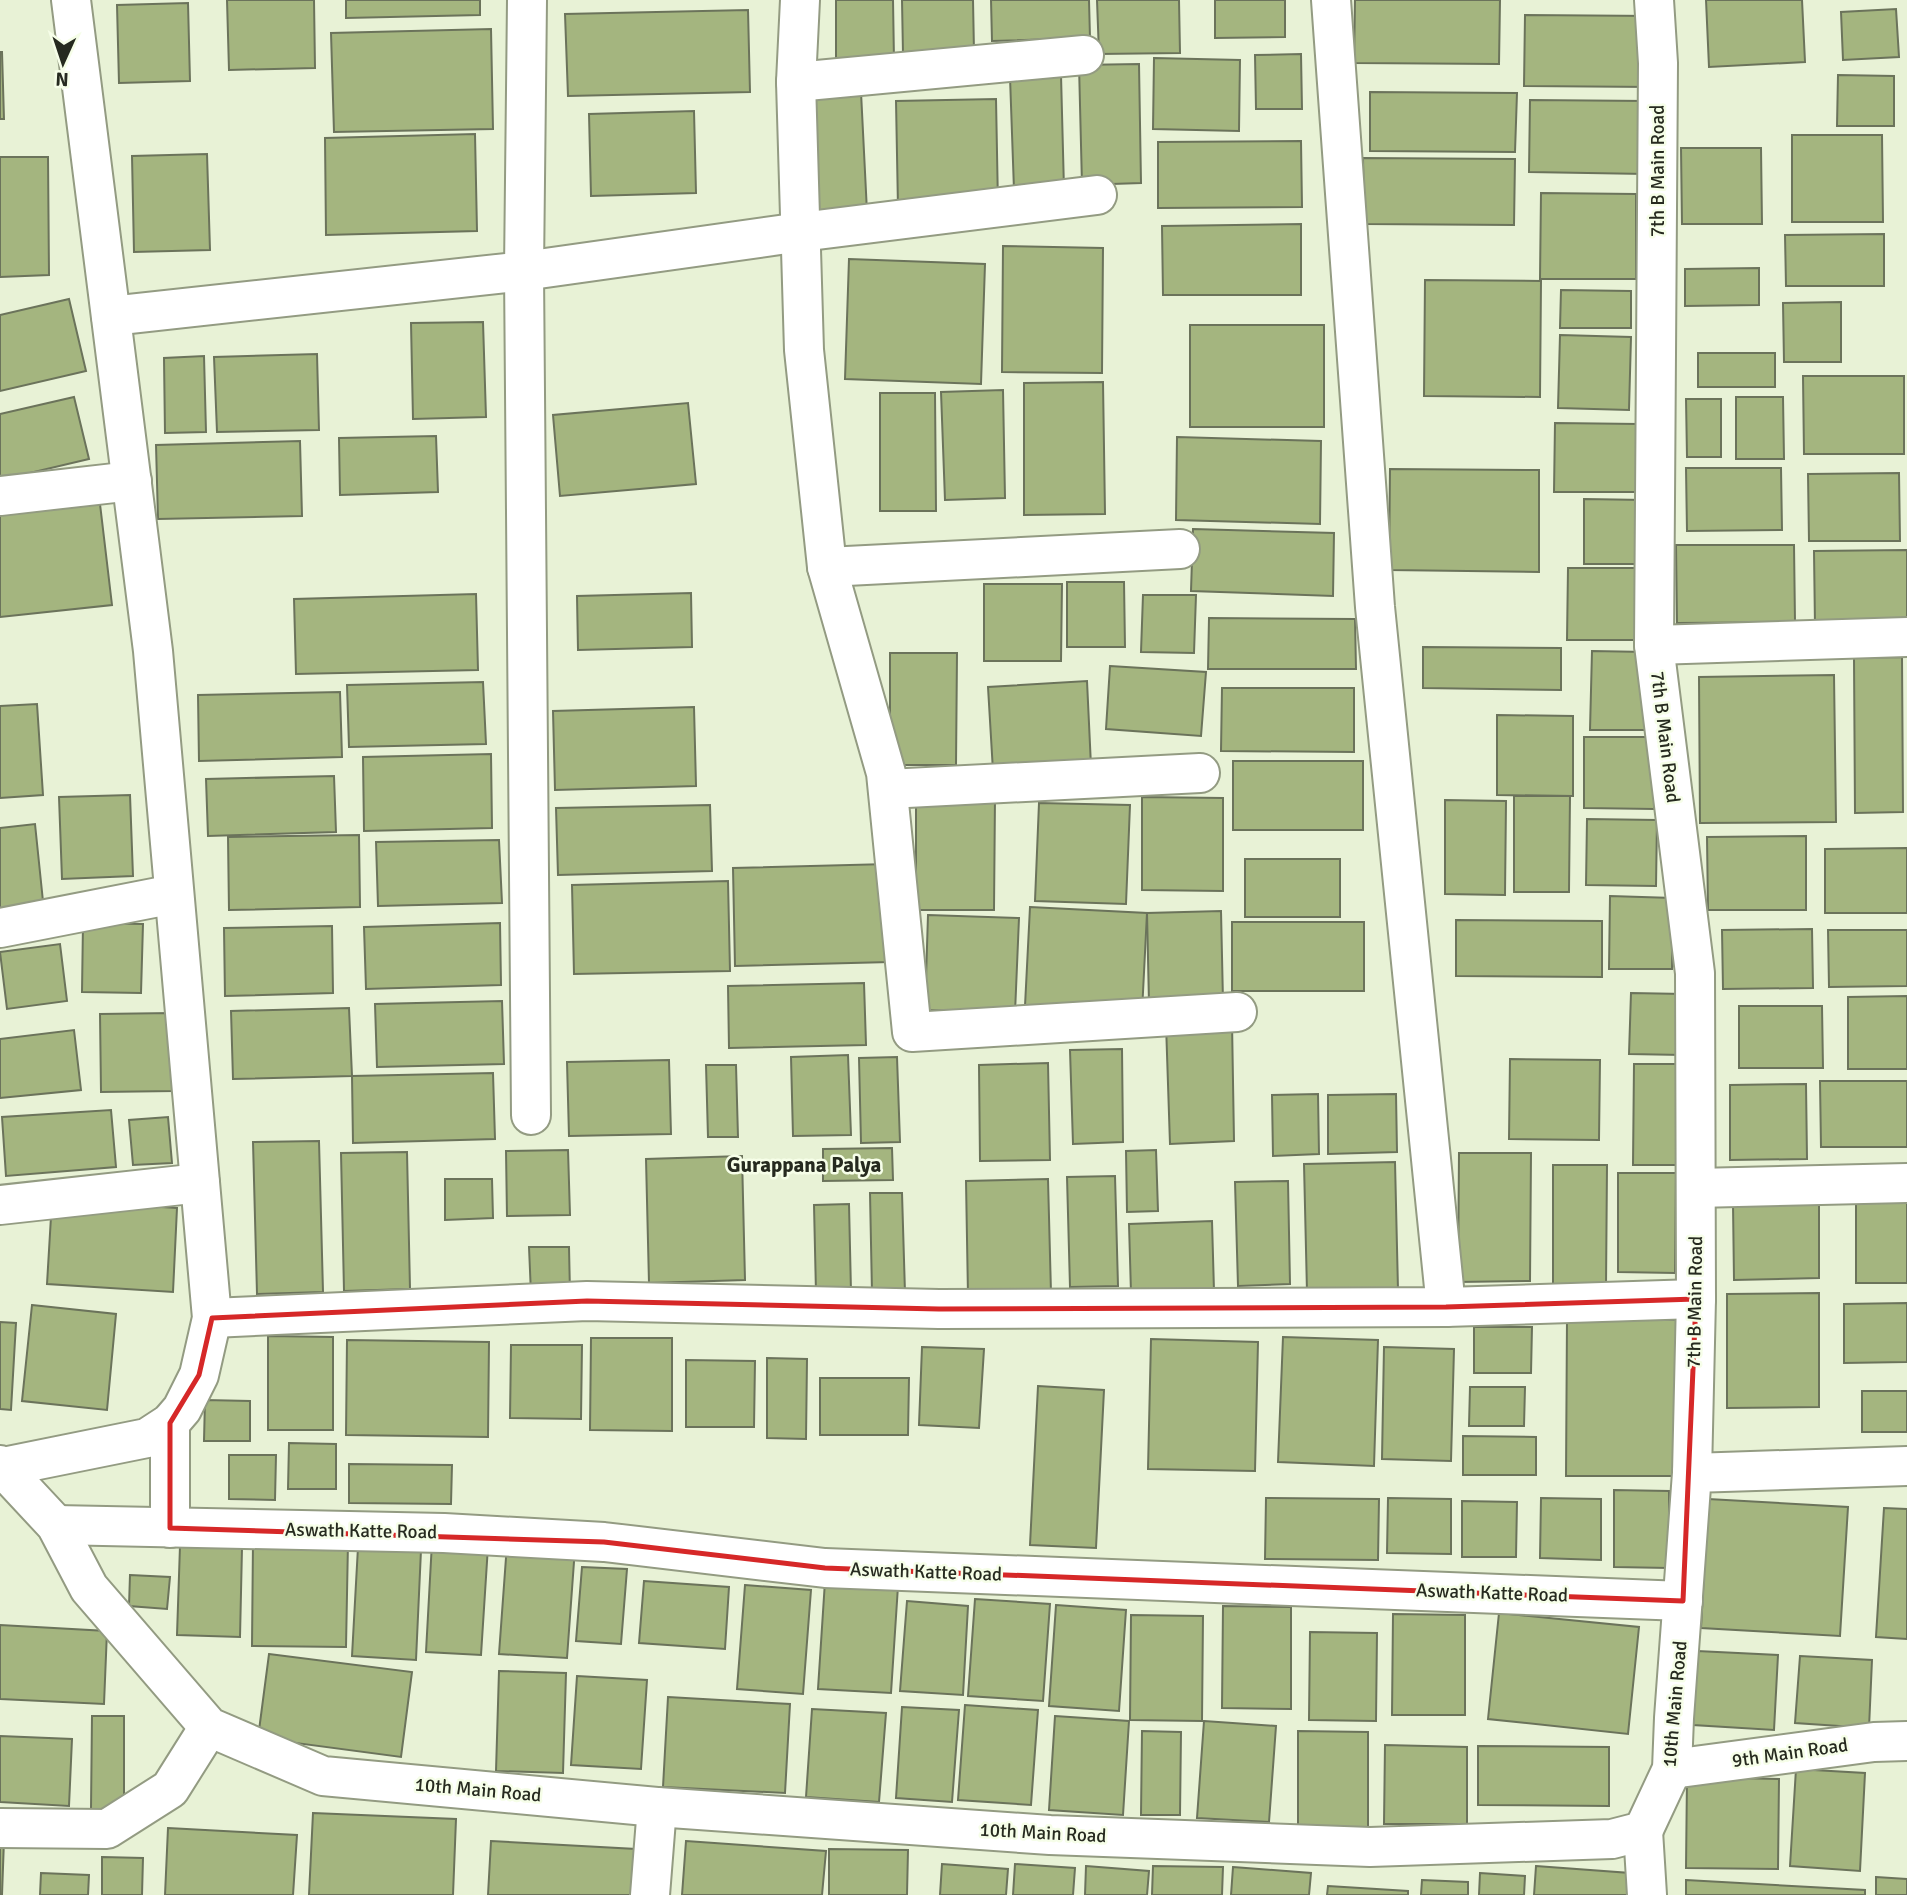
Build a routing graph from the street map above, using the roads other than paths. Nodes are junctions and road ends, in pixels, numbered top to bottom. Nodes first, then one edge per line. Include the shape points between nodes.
1 (71, 0) edge
2 (527, 0) edge
3 (800, 0) edge
4 (1331, 0) edge
5 (1654, 0) edge
6 (1084, 55) dead end
7 (796, 82) junction
8 (1097, 195) dead end
9 (801, 232) junction
10 (524, 271) junction
11 (111, 316) junction
12 (132, 481) junction
13 (0, 496) edge
14 (1180, 549) dead end
15 (827, 567) junction
16 (1907, 637) edge
17 (1654, 645) junction
18 (1200, 774) dead end
19 (888, 789) junction
20 (174, 894) junction
21 (0, 928) edge
22 (1237, 1012) dead end
23 (531, 1115) dead end
24 (200, 1183) junction
25 (1907, 1183) edge
26 (1696, 1188) junction
27 (0, 1205) edge
28 (1696, 1299) junction
29 (1446, 1307) junction
30 (212, 1318) junction
31 (170, 1423) junction
32 (2, 1466) edge
33 (1907, 1466) edge
34 (1692, 1473) junction
35 (56, 1525) junction
36 (170, 1528) junction
37 (1683, 1601) junction
38 (209, 1727) junction
39 (1907, 1741) edge
40 (1672, 1769) junction
41 (657, 1807) junction
42 (0, 1828) edge
43 (1643, 1831) junction
44 (650, 1895) edge
45 (1647, 1895) edge

1 - 11 street
2 - 10 street
3 - 7 street
4 - 29 street via 1375,607
5 - 17 street, 7th B Main Road via 1658,63
6 - 7 street
7 - 9 street
8 - 9 street
9 - 10 street
9 - 15 street via 804,350
10 - 11 street
10 - 23 street
11 - 12 street
12 - 13 street
12 - 20 street via 153,651
14 - 15 street
15 - 19 street
16 - 17 street
17 - 26 street, 7th B Main Road via 1695,973
18 - 19 street
19 - 22 street via 912,1032
20 - 21 street
20 - 24 street
24 - 27 street
24 - 30 street
25 - 26 street
26 - 28 street, 7th B Main Road
28 - 29 street
28 - 34 street, 7th B Main Road
29 - 30 street via 939,1308 587,1301
30 - 31 street via 200,1375 183,1409
31 - 32 street via 147,1438
31 - 36 street
32 - 35 street, 10th Main Road
33 - 34 street
34 - 37 street, 10th Main Road
35 - 36 street, Aswath Katte Road
35 - 38 street, 10th Main Road via 89,1588
36 - 37 street, Aswath Katte Road via 444,1533 604,1542 825,1568
37 - 40 street, 10th Main Road
38 - 41 street, 10th Main Road via 323,1776
38 - 42 street via 170,1789 107,1829
39 - 40 street, 9th Main Road
40 - 43 street, 10th Main Road
41 - 43 street, 10th Main Road via 1050,1835 1370,1847 1612,1839
41 - 44 street
43 - 45 street

